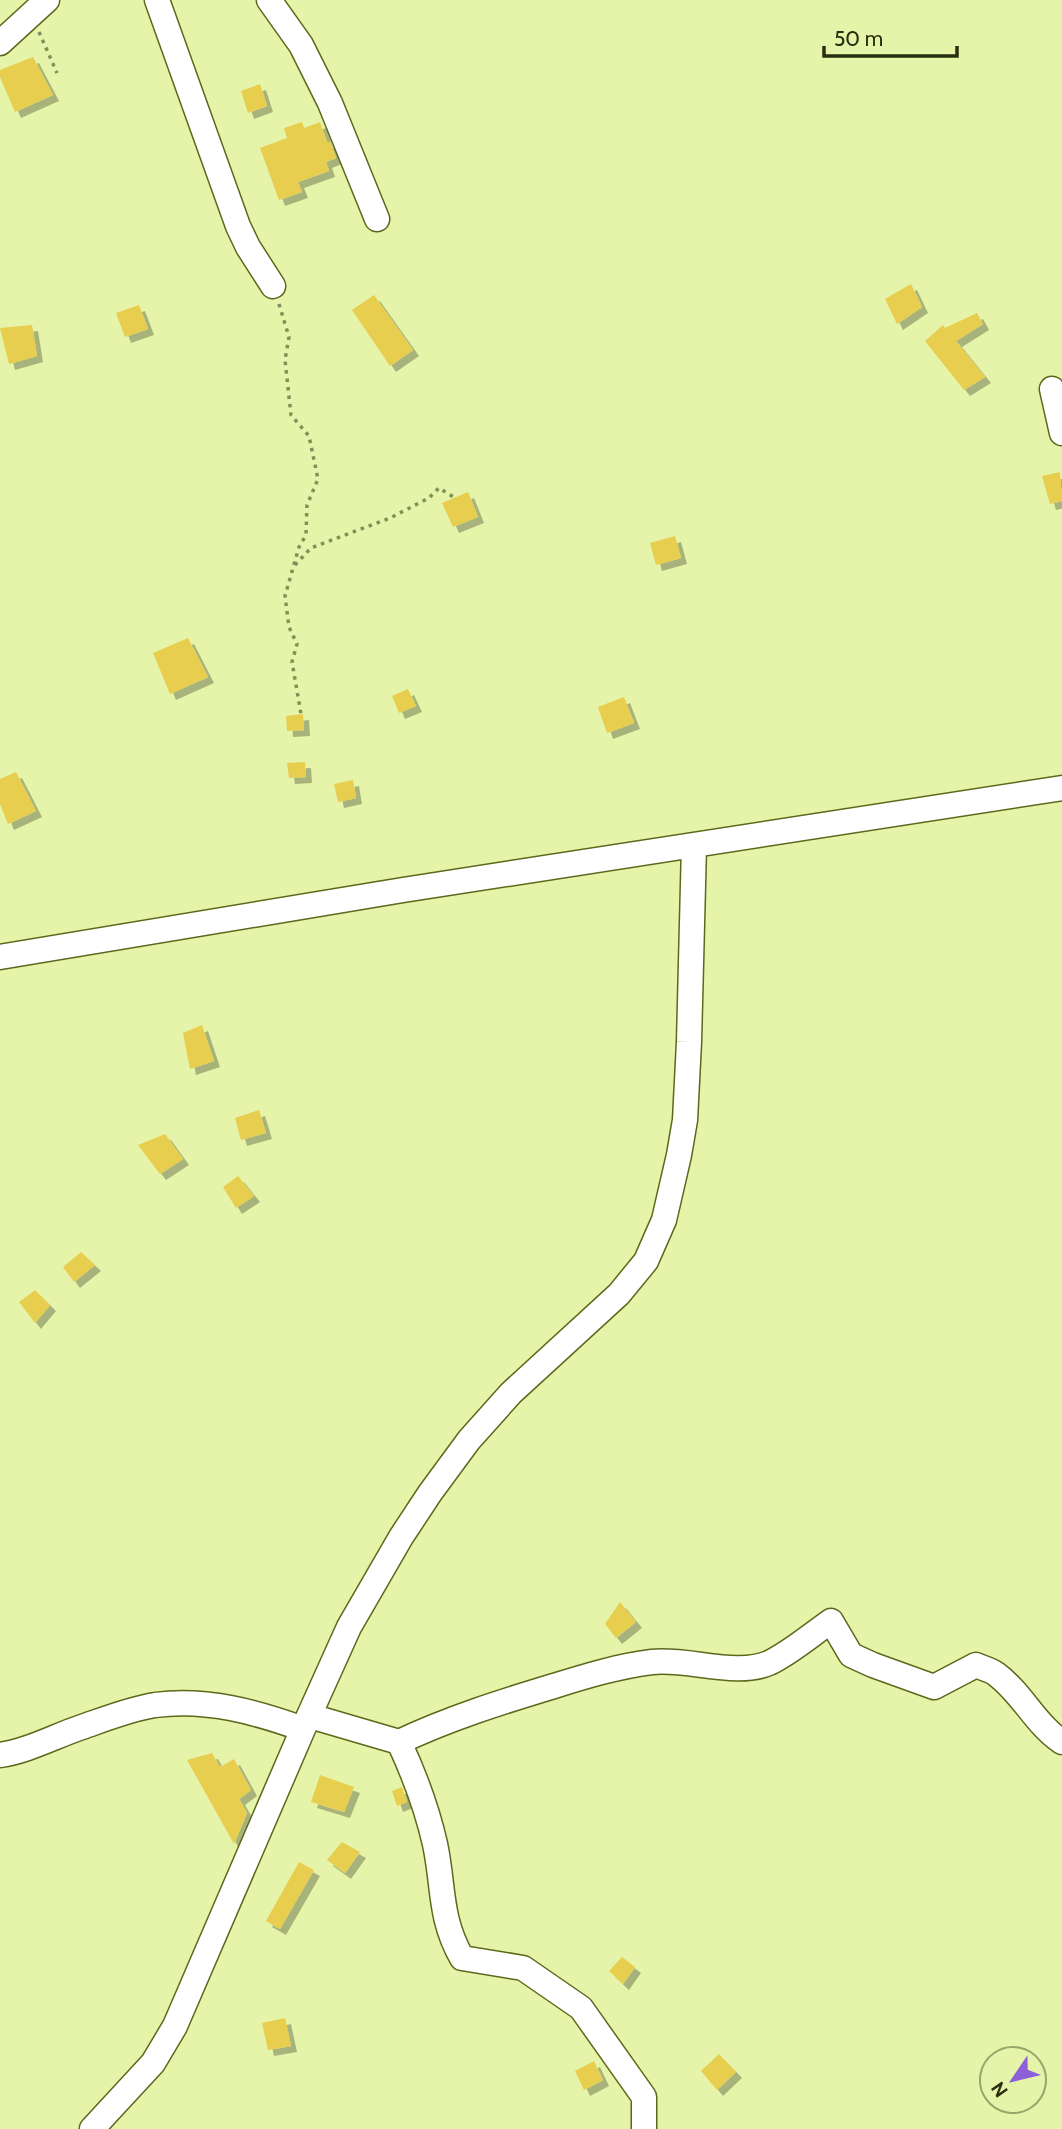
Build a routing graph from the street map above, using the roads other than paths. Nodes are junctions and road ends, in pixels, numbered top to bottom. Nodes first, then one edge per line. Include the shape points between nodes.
1 (157, 0) edge
2 (269, 0) edge
3 (40, 7) edge
4 (0, 43) edge
5 (377, 219) dead end
6 (273, 286) road end
7 (1052, 389) dead end
8 (1062, 433) edge
9 (1062, 788) edge
10 (694, 845) junction
11 (0, 957) edge
12 (307, 1723) junction
13 (399, 1742) junction
14 (1062, 1742) edge
15 (0, 1755) edge
16 (92, 2129) edge
17 (643, 2129) edge

1 - 6 street via 238,226
2 - 5 street via 301,45 330,103
3 - 4 street
7 - 8 street
9 - 10 street
10 - 11 street
10 - 12 street via 685,1120 664,1220 646,1261 620,1294 511,1393 430,1493 349,1627
12 - 13 street
12 - 15 street via 172,1703 97,1721
12 - 16 street via 175,2026 153,2063
13 - 14 street via 483,1707 589,1675 653,1662 744,1668 768,1663 831,1621 851,1655 934,1687 976,1665 995,1673 1046,1732
13 - 17 street via 435,1844 445,1919 462,1958 523,1968 581,2008 644,2097

